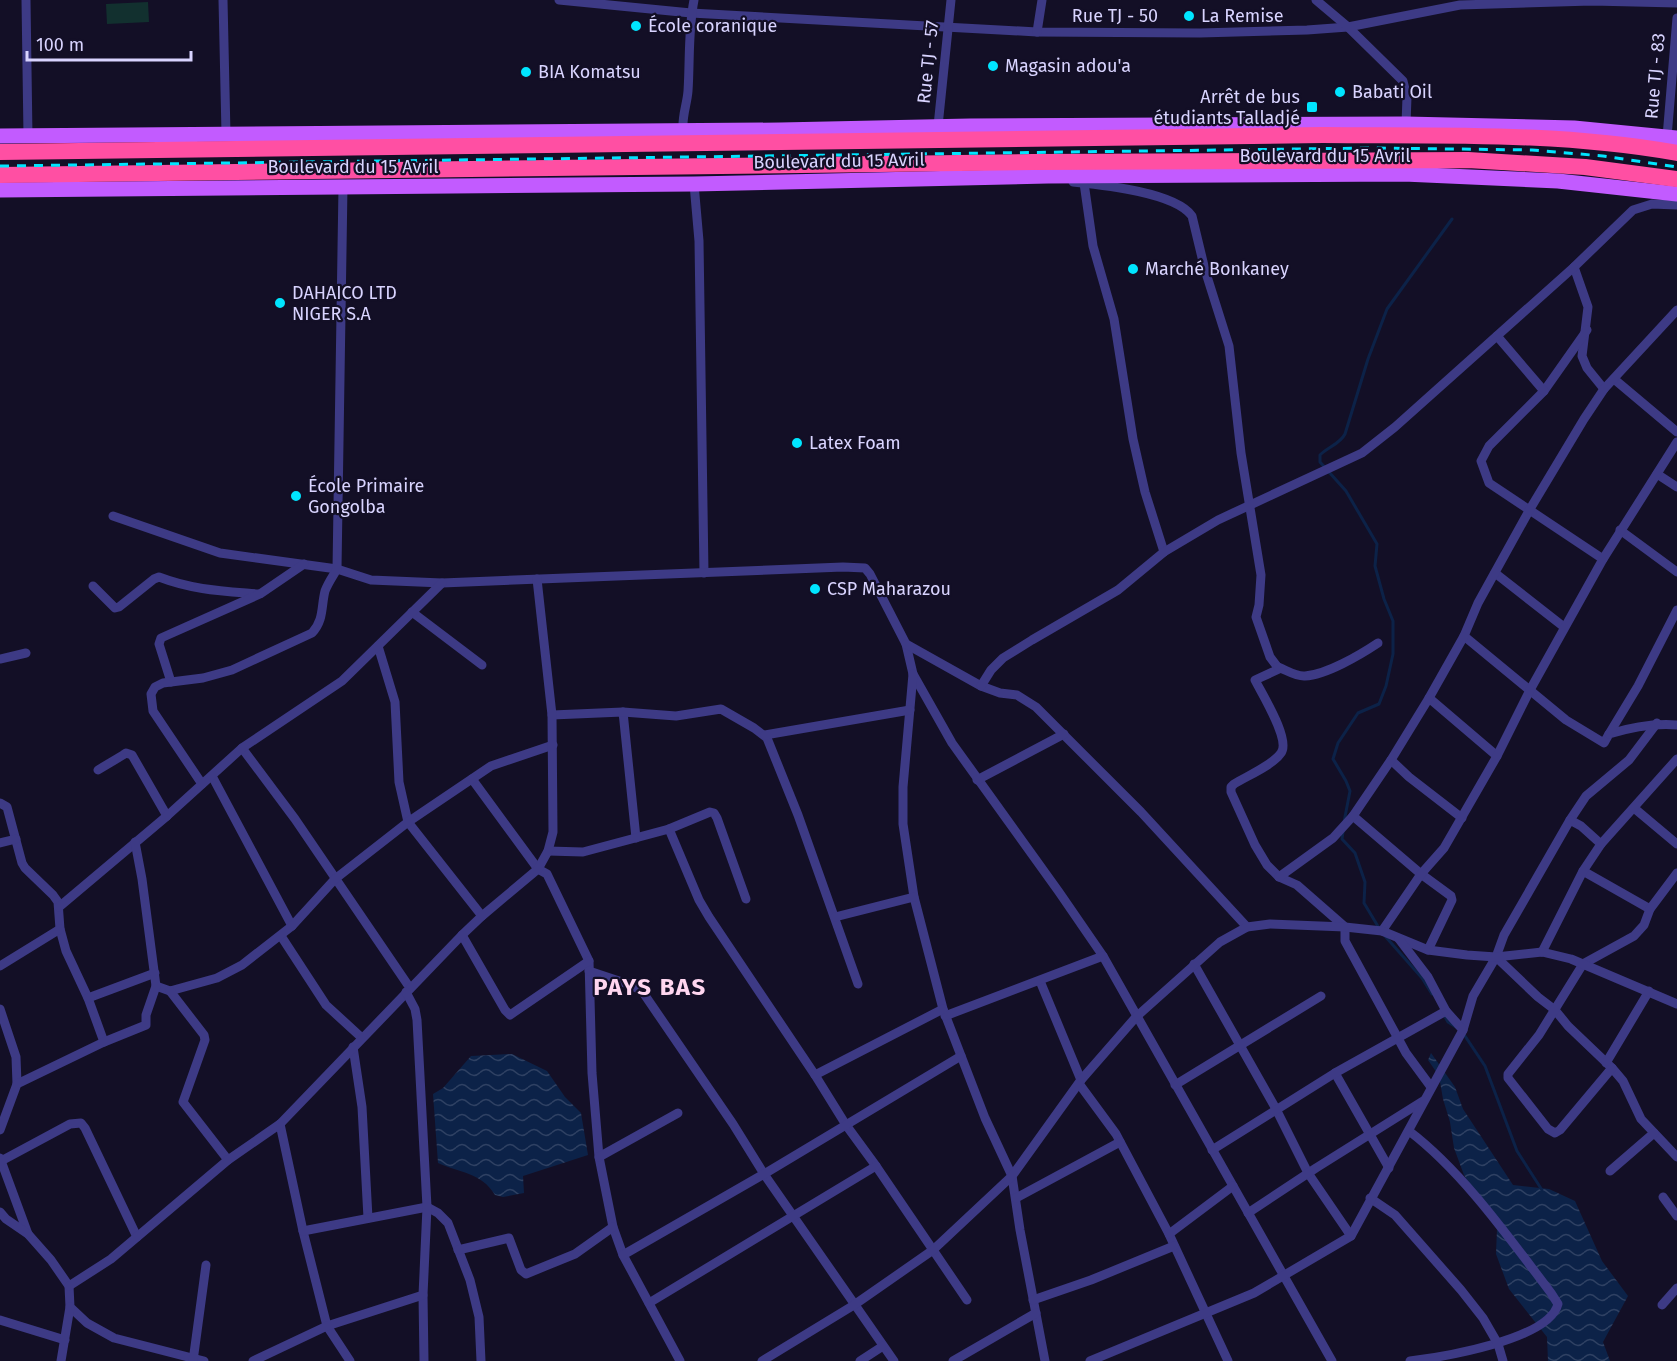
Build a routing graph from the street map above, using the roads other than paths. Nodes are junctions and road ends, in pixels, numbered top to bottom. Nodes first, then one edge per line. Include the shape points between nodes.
1 (26, 0) edge
2 (223, 0) edge
3 (559, 0) edge
4 (694, 0) edge
5 (951, 0) edge
6 (1042, 0) edge
7 (1316, 0) edge
8 (1591, 1) edge
9 (1458, 2) edge
10 (1677, 3) edge
11 (691, 13) junction
12 (1677, 18) edge
13 (948, 27) junction
14 (1348, 27) junction
15 (1038, 32) junction
16 (1406, 124) junction
17 (938, 126) junction
18 (683, 129) junction
19 (226, 134) junction
20 (0, 136) edge
21 (28, 136) junction
22 (1672, 137) edge
23 (0, 152) edge
24 (1677, 153) edge
25 (0, 176) edge
26 (1048, 176) junction
27 (1677, 178) edge
28 (1084, 183) junction
29 (694, 184) junction
30 (343, 186) junction
31 (0, 190) edge
32 (1677, 194) edge
33 (1677, 205) edge
34 (1574, 267) junction
35 (1677, 310) edge
36 (1587, 330) junction
37 (1497, 336) junction
38 (1614, 379) junction
39 (1604, 389) junction
40 (1544, 391) junction
41 (1677, 432) edge
42 (1677, 442) edge
43 (1657, 474) junction
44 (1677, 487) edge
45 (1248, 506) junction
46 (1530, 509) junction
47 (113, 516) dead end
48 (1620, 530) junction
49 (1164, 552) junction
50 (1603, 560) junction
51 (304, 564) junction
52 (337, 569) junction
53 (1677, 572) edge
54 (704, 573) junction
55 (1495, 573) junction
56 (537, 579) junction
57 (441, 583) junction
58 (93, 586) dead end
59 (260, 594) junction
60 (1677, 610) edge
61 (412, 612) junction
62 (1564, 627) junction
63 (1464, 636) junction
64 (1378, 643) dead end
65 (906, 644) junction
66 (378, 646) junction
67 (26, 653) dead end
68 (0, 659) edge
69 (482, 665) dead end
70 (1278, 666) junction
71 (913, 674) junction
72 (171, 682) junction
73 (981, 686) junction
74 (1530, 690) junction
75 (1429, 698) junction
76 (910, 710) junction
77 (623, 712) junction
78 (552, 715) junction
79 (1657, 723) junction
80 (1677, 725) edge
81 (1064, 734) junction
82 (1609, 734) junction
83 (765, 735) junction
84 (552, 745) junction
85 (243, 748) junction
86 (1497, 756) junction
87 (1677, 759) edge
88 (1391, 760) junction
89 (98, 770) dead end
90 (212, 776) junction
91 (472, 779) junction
92 (977, 780) junction
93 (202, 784) junction
94 (0, 803) edge
95 (1634, 808) junction
96 (167, 816) junction
97 (1353, 816) junction
98 (1462, 818) junction
99 (1570, 820) junction
100 (408, 822) junction
101 (669, 828) junction
102 (636, 838) junction
103 (16, 839) junction
104 (135, 842) junction
105 (0, 843) edge
106 (1601, 844) junction
107 (1677, 844) edge
108 (548, 851) junction
109 (538, 869) junction
110 (1583, 871) junction
111 (1677, 873) edge
112 (1421, 874) junction
113 (1279, 877) junction
114 (334, 879) junction
115 (914, 897) junction
116 (746, 899) dead end
117 (59, 907) junction
118 (1650, 909) junction
119 (482, 916) junction
120 (835, 917) junction
121 (292, 926) junction
122 (1247, 927) junction
123 (1345, 927) junction
124 (60, 929) junction
125 (1382, 932) junction
126 (462, 935) junction
127 (281, 936) junction
128 (1398, 938) junction
129 (1428, 950) junction
130 (1542, 952) junction
131 (1103, 956) junction
132 (1496, 957) junction
133 (1194, 964) junction
134 (1583, 964) junction
135 (0, 966) edge
136 (589, 966) junction
137 (155, 973) junction
138 (1040, 981) junction
139 (858, 984) dead end
140 (156, 986) junction
141 (408, 990) junction
142 (170, 991) junction
143 (1649, 991) junction
144 (1320, 996) dead end
145 (88, 998) junction
146 (1677, 1004) edge
147 (0, 1009) edge
148 (1555, 1010) junction
149 (1446, 1011) junction
150 (944, 1013) junction
151 (1136, 1017) junction
152 (1463, 1030) junction
153 (1398, 1037) junction
154 (362, 1038) junction
155 (104, 1042) junction
156 (1239, 1044) junction
157 (352, 1047) junction
158 (961, 1056) junction
159 (1609, 1066) junction
160 (1335, 1073) junction
161 (815, 1075) junction
162 (1080, 1082) junction
163 (17, 1084) junction
164 (1175, 1085) junction
165 (1431, 1087) junction
166 (1424, 1101) junction
167 (1276, 1109) junction
168 (678, 1113) dead end
169 (280, 1124) junction
170 (846, 1125) junction
171 (0, 1130) edge
172 (1409, 1131) junction
173 (1654, 1133) junction
174 (1369, 1135) junction
175 (1120, 1142) junction
176 (1212, 1150) junction
177 (599, 1156) junction
178 (1677, 1157) edge
179 (1, 1160) edge
180 (228, 1160) junction
181 (876, 1166) junction
182 (1389, 1168) junction
183 (1610, 1172) dead end
184 (1308, 1173) junction
185 (764, 1174) junction
186 (1012, 1176) junction
187 (1233, 1186) junction
188 (1663, 1197) dead end
189 (1016, 1198) junction
190 (1371, 1198) junction
191 (427, 1207) junction
192 (1248, 1213) junction
193 (3, 1216) edge
194 (1677, 1216) edge
195 (794, 1217) junction
196 (368, 1218) junction
197 (613, 1227) junction
198 (0, 1228) edge
199 (303, 1231) junction
200 (28, 1234) junction
201 (1169, 1234) junction
202 (1350, 1236) junction
203 (137, 1237) junction
204 (1174, 1246) junction
205 (458, 1250) junction
206 (933, 1250) junction
207 (623, 1255) junction
208 (206, 1265) dead end
209 (1284, 1277) junction
210 (69, 1286) junction
211 (1677, 1288) edge
212 (423, 1295) junction
213 (967, 1300) dead end
214 (1033, 1300) junction
215 (649, 1303) junction
216 (854, 1305) junction
217 (1662, 1305) dead end
218 (70, 1307) junction
219 (1206, 1312) junction
220 (1036, 1313) junction
221 (0, 1320) edge
222 (327, 1326) junction
223 (65, 1340) junction
224 (1497, 1344) junction
225 (883, 1347) junction
226 (193, 1360) edge
227 (1427, 1360) edge
228 (61, 1361) edge
229 (204, 1361) edge
230 (253, 1361) edge
231 (350, 1361) edge
232 (424, 1361) edge
233 (481, 1361) edge
234 (680, 1361) edge
235 (762, 1361) edge
236 (860, 1361) edge
237 (894, 1361) edge
238 (953, 1361) edge
239 (1045, 1361) edge
240 (1090, 1361) edge
241 (1228, 1361) edge
242 (1332, 1361) edge
243 (1410, 1361) edge
244 (1503, 1361) edge

1 - 21 street
2 - 19 street
3 - 11 street, Rue TJ - 50
4 - 11 street
5 - 13 street, Rue TJ - 57
6 - 15 street
7 - 14 street
8 - 9 street, Rue TJ - 50
8 - 10 street, Rue TJ - 50
9 - 14 street, Rue TJ - 50
11 - 13 street, Rue TJ - 50
11 - 18 street
12 - 22 street, Rue TJ - 83
13 - 15 street, Rue TJ - 50
13 - 17 street, Rue TJ - 57
14 - 15 street, Rue TJ - 50 via 1212,33
14 - 16 street via 1403,81
16 - 17 main road, Boulevard du 15 Avril
16 - 22 main road, Boulevard du 15 Avril via 1574,128
17 - 18 main road, Boulevard du 15 Avril
18 - 19 main road, Boulevard du 15 Avril
19 - 21 main road, Boulevard du 15 Avril
20 - 21 main road, Boulevard du 15 Avril
23 - 24 highway, Boulevard du 15 Avril via 1323,135 1572,140
25 - 27 highway, Boulevard du 15 Avril via 1468,160
26 - 28 street
26 - 29 main road, Boulevard du 15 Avril
26 - 32 main road, Boulevard du 15 Avril via 1404,174 1558,181
28 - 45 street via 1166,199 1192,216 1229,346
28 - 49 street via 1093,246 1116,330 1132,439
29 - 30 main road, Boulevard du 15 Avril
29 - 54 street via 699,241
30 - 31 main road, Boulevard du 15 Avril
30 - 52 street
33 - 34 street via 1652,204 1633,210
34 - 36 street via 1588,307
34 - 37 street
35 - 38 street
36 - 39 street via 1584,363
36 - 40 street
37 - 40 street
37 - 45 street via 1362,453
38 - 39 street
38 - 41 street
39 - 46 street
40 - 46 street via 1489,446 1481,462 1489,483
42 - 43 street
43 - 44 street
43 - 48 street
45 - 49 street
45 - 70 street via 1261,575 1256,617 1270,657
46 - 50 street
46 - 55 street
47 - 51 street via 220,553
48 - 50 street
48 - 53 street
49 - 73 street via 1118,590 1003,658
50 - 62 street
51 - 52 street
51 - 59 street
52 - 57 street via 372,580
52 - 72 street via 326,588 318,627 312,633 232,670
54 - 56 street
54 - 65 street via 865,568
55 - 62 street
55 - 63 street
56 - 57 street
56 - 78 street
57 - 61 street
58 - 59 street via 115,608 159,577 204,590
59 - 72 street via 161,638 159,644
60 - 82 street
61 - 66 street
61 - 69 street
62 - 74 street
63 - 74 street
63 - 75 street
64 - 70 street via 1324,671 1303,676
65 - 71 street
65 - 73 street
66 - 85 street via 331,690
66 - 100 street via 395,702 399,782
67 - 68 street
70 - 113 street via 1279,669 1255,680 1282,733 1284,748 1275,759 1230,789 1255,845
71 - 76 street
71 - 92 street
72 - 93 street via 155,687 151,694 153,711
73 - 81 street via 1017,695
74 - 82 street via 1598,740 1604,743
74 - 86 street
75 - 86 street
75 - 88 street
76 - 83 street
76 - 115 street via 903,824
77 - 78 street
77 - 83 street via 676,716 721,709
77 - 102 street
78 - 84 street
79 - 80 street
79 - 82 street
79 - 99 street via 1618,771 1586,796
81 - 92 street
81 - 122 street
83 - 120 street
84 - 91 street via 501,761
84 - 108 street via 553,832
85 - 90 street
85 - 114 street
86 - 98 street
87 - 95 street
88 - 97 street
88 - 98 street
89 - 96 street via 123,754 132,755
90 - 93 street
90 - 121 street
91 - 100 street
91 - 109 street
92 - 131 street
93 - 96 street
94 - 103 street via 7,807
95 - 106 street
95 - 107 street
96 - 104 street
97 - 112 street
97 - 113 street via 1333,838
98 - 112 street via 1444,848
99 - 106 street
99 - 132 street via 1504,935
100 - 114 street
100 - 119 street
101 - 102 street
101 - 116 street via 714,813
101 - 161 street via 709,917
102 - 108 street via 579,853
103 - 105 street
103 - 117 street via 25,868 53,895
104 - 117 street
104 - 137 street
106 - 110 street
108 - 109 street
109 - 119 street
109 - 136 street via 550,878
110 - 118 street
110 - 130 street
111 - 118 street
112 - 125 street
112 - 129 street via 1452,898
113 - 123 street via 1297,885
114 - 121 street
114 - 141 street
115 - 120 street
115 - 150 street
117 - 124 street
118 - 134 street via 1644,926 1634,936
119 - 126 street
120 - 139 street
121 - 127 street
122 - 123 street
122 - 133 street via 1220,942
123 - 125 street
123 - 153 street via 1345,941
124 - 135 street
124 - 145 street
125 - 128 street
126 - 136 street via 510,1015
126 - 141 street
127 - 142 street via 230,973
127 - 154 street via 326,1005
128 - 129 street
128 - 149 street via 1428,977
129 - 132 street
130 - 132 street
130 - 134 street
131 - 138 street
131 - 151 street
132 - 148 street
132 - 152 street via 1473,996
133 - 151 street
133 - 156 street
134 - 143 street
134 - 148 street
136 - 177 street
136 - 185 street via 642,991
137 - 140 street
137 - 145 street
138 - 150 street
138 - 162 street
140 - 142 street
140 - 155 street via 146,1025
141 - 154 street
141 - 191 street via 417,1020
142 - 180 street via 205,1040 183,1102
143 - 146 street
143 - 159 street
144 - 156 street
145 - 155 street
147 - 163 street via 16,1057
148 - 159 street
148 - 159 street via 1508,1074 1552,1133 1560,1130
149 - 152 street
149 - 153 street
150 - 158 street
150 - 161 street
151 - 162 street
151 - 164 street
152 - 165 street
153 - 160 street
153 - 165 street
154 - 157 street
155 - 163 street
156 - 164 street
156 - 167 street
157 - 169 street
157 - 196 street via 362,1107
158 - 170 street
158 - 186 street
159 - 173 street via 1623,1081 1641,1119
160 - 167 street
160 - 174 street
161 - 170 street
162 - 175 street
162 - 186 street
163 - 171 street
164 - 176 street
165 - 166 street
166 - 172 street
166 - 174 street
167 - 176 street
167 - 184 street
168 - 177 street
169 - 180 street
169 - 199 street
170 - 181 street
170 - 185 street
172 - 182 street
172 - 224 street via 1430,1147 1497,1222 1558,1304 1556,1312 1543,1322
173 - 178 street
173 - 183 street
174 - 182 street
174 - 184 street
175 - 189 street
175 - 201 street
176 - 187 street
177 - 197 street
179 - 200 street
179 - 203 street via 70,1124 81,1123
180 - 203 street
181 - 195 street
181 - 206 street
182 - 190 street
184 - 192 street
184 - 202 street
185 - 195 street
185 - 207 street
186 - 189 street
186 - 206 street
187 - 192 street
187 - 201 street
188 - 194 street
189 - 214 street
190 - 202 street
190 - 224 street via 1418,1239 1483,1318
191 - 196 street
191 - 205 street via 444,1217
191 - 212 street
192 - 209 street
193 - 198 street
193 - 200 street
195 - 215 street
195 - 216 street
196 - 199 street
197 - 205 street via 575,1254 526,1274 509,1238
197 - 207 street
199 - 222 street
200 - 210 street
201 - 204 street
202 - 209 street
203 - 210 street
204 - 214 street
204 - 219 street
205 - 233 street via 476,1299
206 - 213 street
206 - 216 street
207 - 215 street
208 - 226 street
209 - 219 street
209 - 242 street
210 - 218 street
211 - 217 street
212 - 222 street
212 - 232 street
214 - 220 street
215 - 234 street
216 - 225 street
216 - 235 street
218 - 223 street
218 - 226 street via 87,1323 114,1338
219 - 240 street
219 - 241 street
220 - 238 street
220 - 239 street
221 - 223 street
222 - 230 street
222 - 231 street
223 - 228 street
224 - 227 street
224 - 244 street
225 - 236 street
225 - 237 street
226 - 229 street
227 - 243 street

